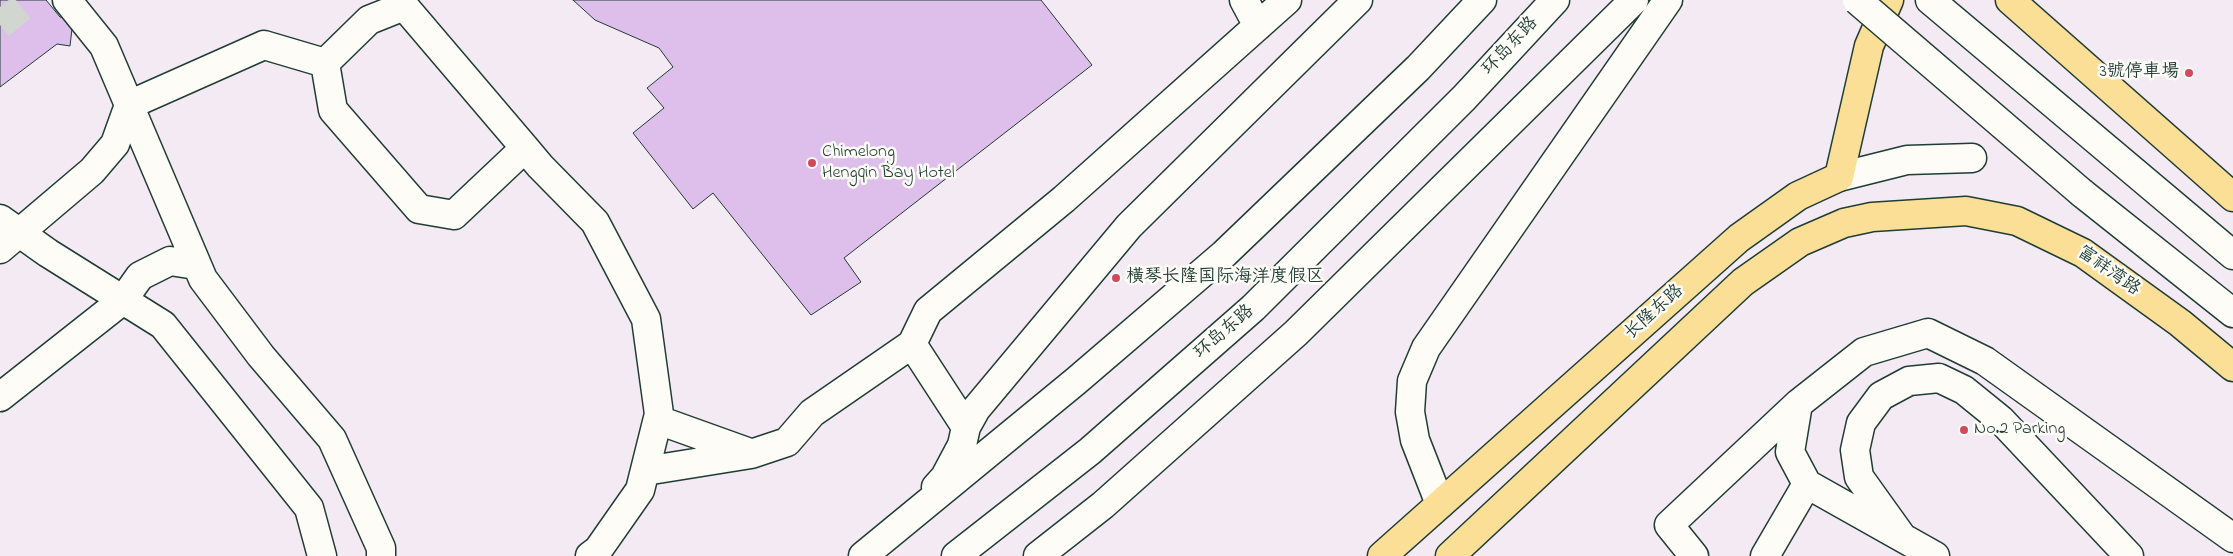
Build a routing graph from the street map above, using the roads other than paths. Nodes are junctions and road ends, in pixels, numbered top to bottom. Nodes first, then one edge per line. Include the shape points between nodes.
1 (67, 0) edge
2 (1244, 0) edge
3 (1287, 0) edge
4 (1358, 0) edge
5 (1482, 0) edge
6 (1555, 0) edge
7 (1634, 0) edge
8 (1668, 0) edge
9 (1857, 0) edge
10 (1890, 0) edge
11 (1930, 0) edge
12 (2010, 0) edge
13 (1258, 26) junction
14 (325, 63) junction
15 (129, 105) junction
16 (525, 148) junction
17 (1972, 158) dead end
18 (1839, 177) junction
19 (2233, 197) edge
20 (1966, 210) joint
21 (6, 233) edge
22 (2233, 255) edge
23 (196, 265) junction
24 (123, 300) junction
25 (2233, 313) edge
26 (912, 344) junction
27 (2233, 367) edge
28 (0, 397) edge
29 (1798, 404) junction
30 (658, 420) junction
31 (966, 427) junction
32 (751, 454) junction
33 (645, 471) junction
34 (1807, 484) junction
35 (1440, 504) junction
36 (914, 516) junction
37 (1902, 537) junction
38 (2233, 538) edge
39 (322, 556) edge
40 (381, 556) edge
41 (590, 556) edge
42 (863, 556) edge
43 (956, 556) edge
44 (1038, 556) edge
45 (1382, 556) edge
46 (1450, 556) edge
47 (1694, 556) edge
48 (1765, 556) edge
49 (1935, 556) edge
50 (2129, 556) edge

1 - 15 street via 104,46
2 - 13 street
3 - 13 street
4 - 31 street via 1129,226 976,409
5 - 36 street via 1418,68 1223,255
6 - 43 street, 环岛东路 via 1464,98 1253,308 1090,451
7 - 44 street via 1296,333 1104,505
8 - 35 street via 1426,348 1412,381 1410,412 1415,440
9 - 25 street, bridge via 2082,193
10 - 18 main road via 1869,46
11 - 22 street
12 - 19 main road
13 - 26 street via 1064,199 928,311
14 - 15 street via 264,45
14 - 16 street via 369,20 404,6
14 - 16 street via 333,110 419,209 454,215
15 - 21 street via 115,144 92,171
15 - 23 street
16 - 30 street via 595,222 646,319
17 - 18 street, 长隆东路 via 1907,160
18 - 35 main road, 长隆东路 via 1798,196 1739,238
20 - 27 main road, 富祥湾路 via 2017,221 2084,252
20 - 46 main road, 长隆东路 via 1872,217 1844,223 1800,242 1743,282
21 - 24 street
23 - 24 street via 170,261 140,276
23 - 40 street via 203,280 261,356 332,439 381,548
24 - 28 street
24 - 39 street via 163,325 309,508
26 - 31 street
26 - 32 street via 812,413 787,442
29 - 34 street via 1790,452
29 - 38 street via 1864,352 1928,333 1985,361
29 - 47 street via 1669,525
30 - 32 street
30 - 33 street
31 - 36 street via 962,444 945,477
32 - 33 street
33 - 41 street via 640,490 598,550
34 - 37 street
34 - 48 street
35 - 45 main road, 长隆东路
36 - 42 street
37 - 49 street
37 - 50 street via 1860,477 1855,450 1861,423 1881,396 1910,381 1939,378 1964,390 2001,420

